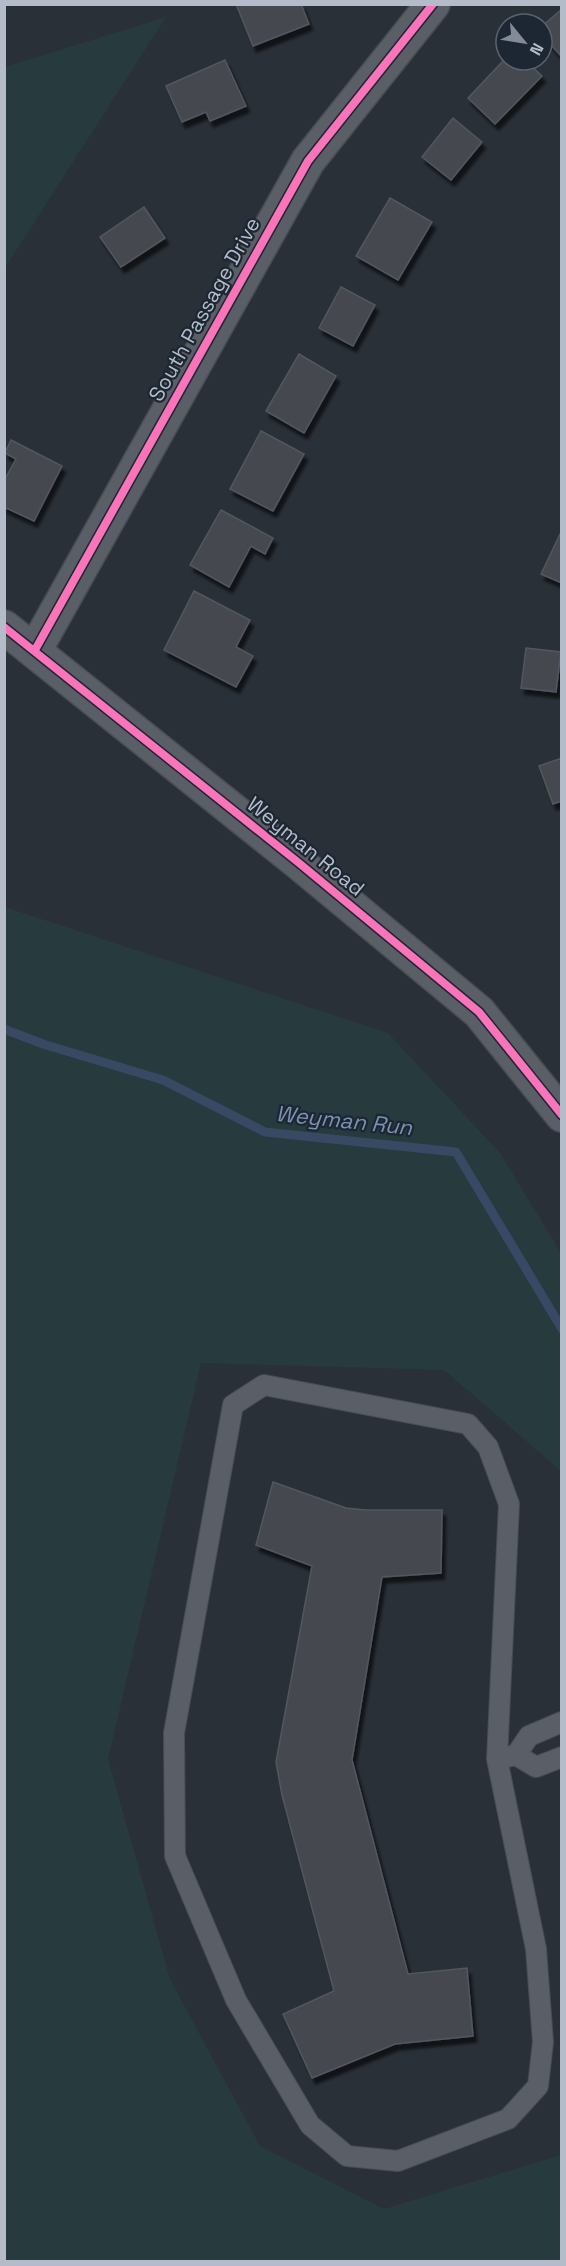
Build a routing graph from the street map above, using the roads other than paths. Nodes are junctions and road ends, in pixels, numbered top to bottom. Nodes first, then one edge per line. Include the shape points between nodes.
1 (433, 4) edge
2 (4, 627) edge
3 (34, 650) junction
4 (561, 1116) edge
5 (561, 1722) edge
6 (506, 1757) junction
7 (561, 1757) edge

1 - 3 street, South Passage Drive via 308,161
2 - 3 street, Weyman Road
3 - 4 street, Weyman Road via 479,1012
5 - 6 lane via 529,1736
6 - 6 lane via 509,1504 488,1447 468,1424 264,1385 233,1405 174,1733 175,1856 236,2000 310,2125 347,2156 399,2161 508,2119 538,2086 543,2042 536,1949
6 - 7 lane via 536,1767

